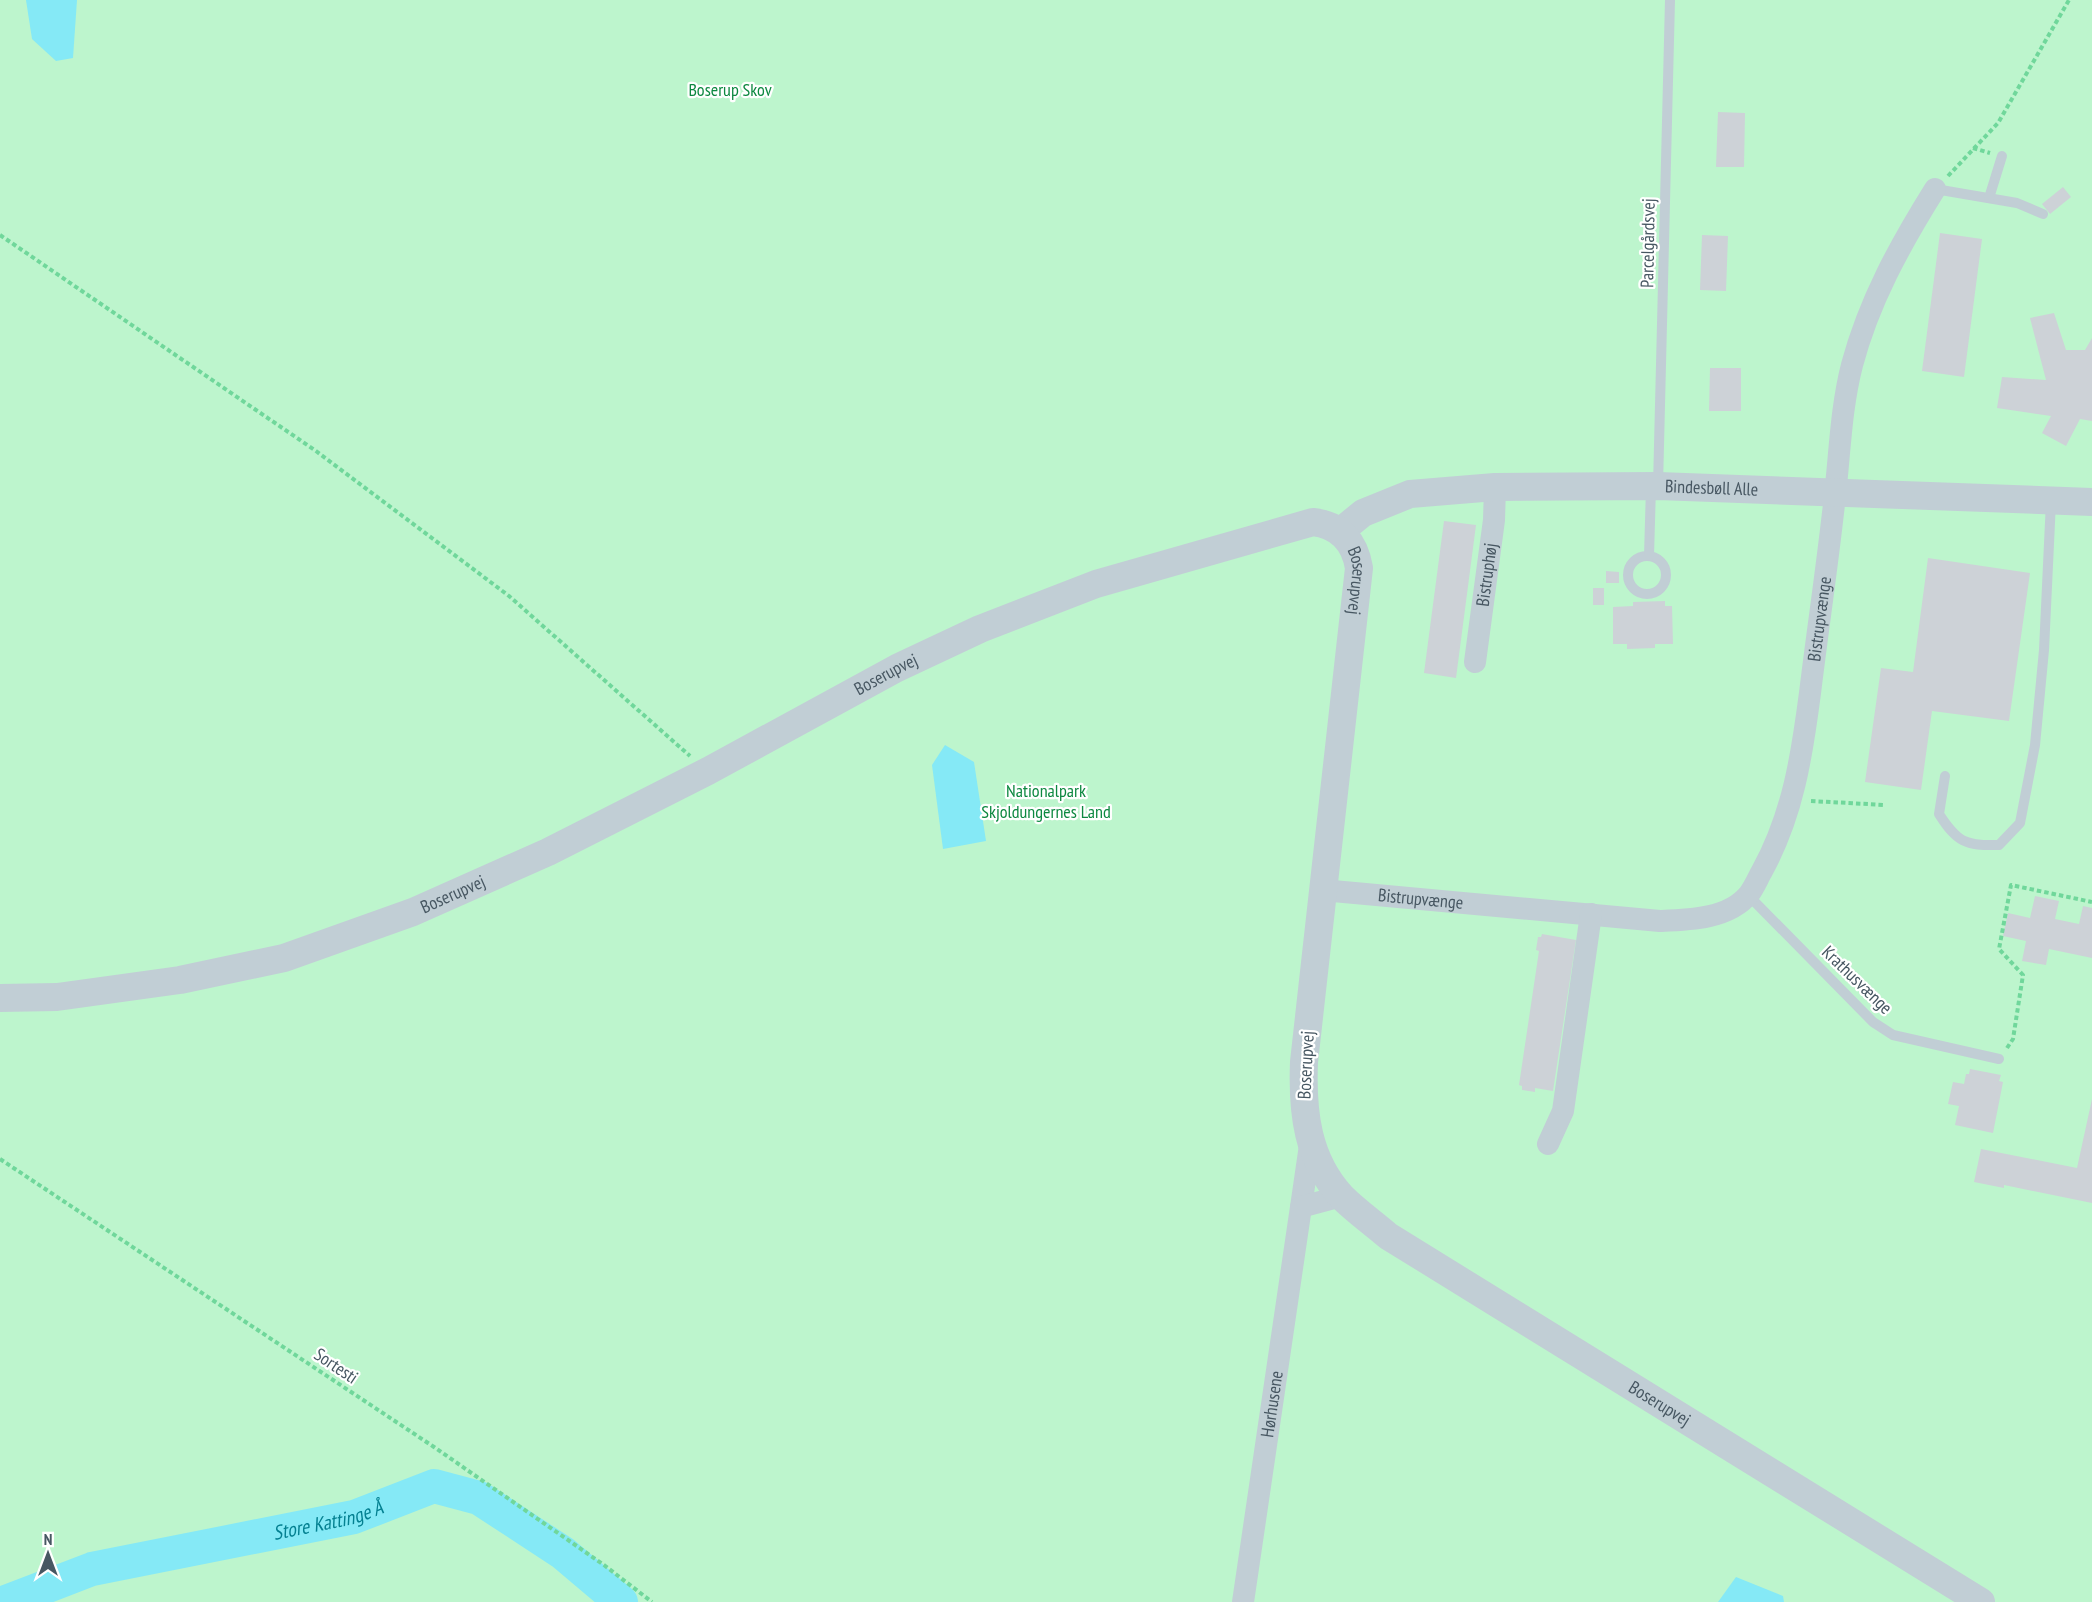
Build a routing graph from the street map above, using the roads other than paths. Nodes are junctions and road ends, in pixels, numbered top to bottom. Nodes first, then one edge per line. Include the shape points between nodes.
1 (1670, 0) edge
2 (2002, 156) dead end
3 (1935, 189) joint
4 (1989, 198) junction
5 (2043, 214) dead end
6 (1495, 487) junction
7 (1654, 487) junction
8 (1836, 493) junction
9 (2051, 501) junction
10 (2092, 502) edge
11 (1341, 531) junction
12 (1649, 556) dead end
13 (1475, 662) dead end
14 (1945, 776) dead end
15 (1322, 890) junction
16 (1748, 895) junction
17 (1591, 914) junction
18 (0, 998) edge
19 (2000, 1059) road end
20 (1310, 1144) junction
21 (1548, 1144) dead end
22 (1341, 1196) junction
23 (1301, 1207) junction
24 (1243, 1602) edge
25 (1981, 1602) edge

1 - 7 lane, Parcelgårdsvej
2 - 4 lane
3 - 4 lane
3 - 8 street, Bistrupvænge via 1900,244 1872,303 1840,429
4 - 5 lane via 2017,203
6 - 7 street, Bindesbøll Alle
6 - 11 street, Bindesbøll Alle via 1410,494 1363,513
6 - 13 street, Bistruphøj
7 - 8 street, Bindesbøll Alle
7 - 12 lane, Parcelgårdsvej
8 - 9 street, Bindesbøll Alle
8 - 16 street, Bistrupvænge via 1793,800 1773,851
9 - 10 street, Bindesbøll Alle
9 - 14 lane via 2035,745 2020,823 1999,845 1972,846 1953,834 1939,813
11 - 15 street, Boserupvej via 1354,549 1359,568
11 - 18 street, Boserupvej via 1313,522 1096,584 980,629 897,668 548,852 413,912 284,958 180,980 57,997
15 - 17 street, Bistrupvænge
15 - 20 street, Boserupvej via 1302,1102
16 - 17 street, Bistrupvænge via 1723,912 1693,920
16 - 19 lane, Krathusvænge via 1873,1022 1893,1035
17 - 21 street via 1563,1111
20 - 22 street, Boserupvej
20 - 23 street, Hørhusene
22 - 23 street
22 - 25 street, Boserupvej via 1388,1236
23 - 24 street, Hørhusene

